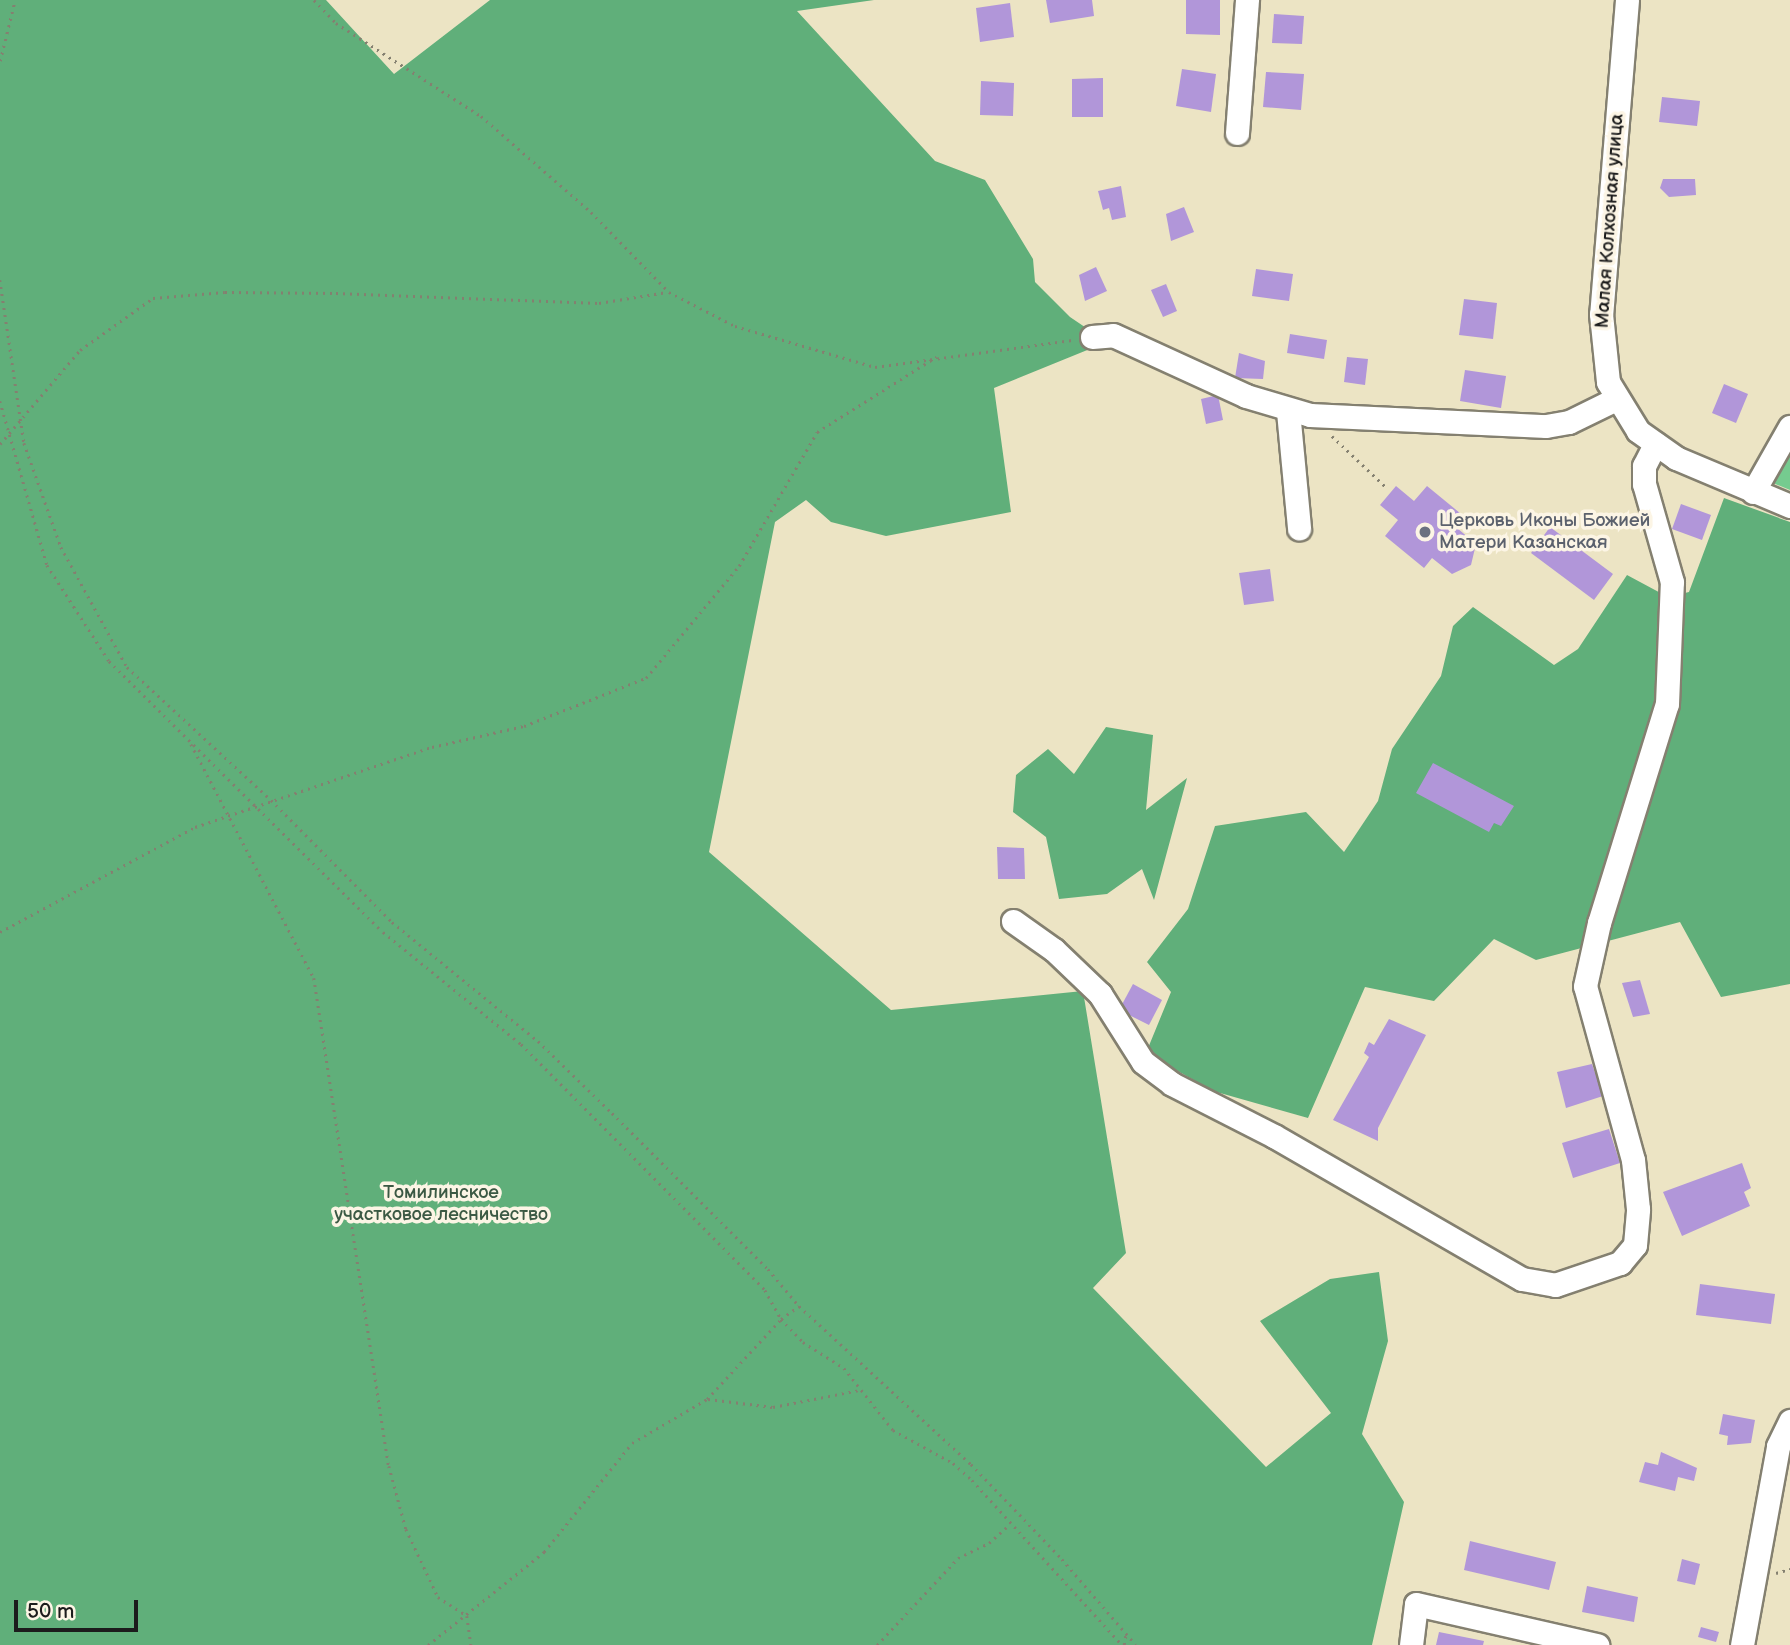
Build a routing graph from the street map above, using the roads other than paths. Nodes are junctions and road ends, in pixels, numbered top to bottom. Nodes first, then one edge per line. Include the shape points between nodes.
1 (1247, 0) edge
2 (1627, 0) edge
3 (1237, 134) dead end
4 (1092, 337) road end
5 (1616, 399) junction
6 (1299, 413) junction
7 (1790, 428) edge
8 (1656, 444) junction
9 (1753, 492) junction
10 (1790, 506) edge
11 (1299, 528) dead end
12 (1013, 921) dead end
13 (1790, 1421) edge
14 (1411, 1645) edge
15 (1597, 1645) edge
16 (1742, 1645) edge

1 - 3 street
2 - 5 street, Малая Колхозная улица via 1601,314 1603,365
4 - 6 street via 1113,335
5 - 6 street via 1569,422 1536,427
5 - 8 street, Малая Колхозная улица via 1638,431
6 - 11 street
7 - 9 street
8 - 9 street, Малая Колхозная улица via 1675,458
8 - 12 street via 1644,466 1644,484 1672,582 1667,704 1599,923 1585,986 1633,1160 1638,1209 1635,1245 1620,1263 1555,1285 1522,1279 1274,1136 1172,1084 1143,1062 1100,995 1054,950
9 - 10 street, Малая Колхозная улица
13 - 16 street via 1778,1446
14 - 15 street via 1416,1604

